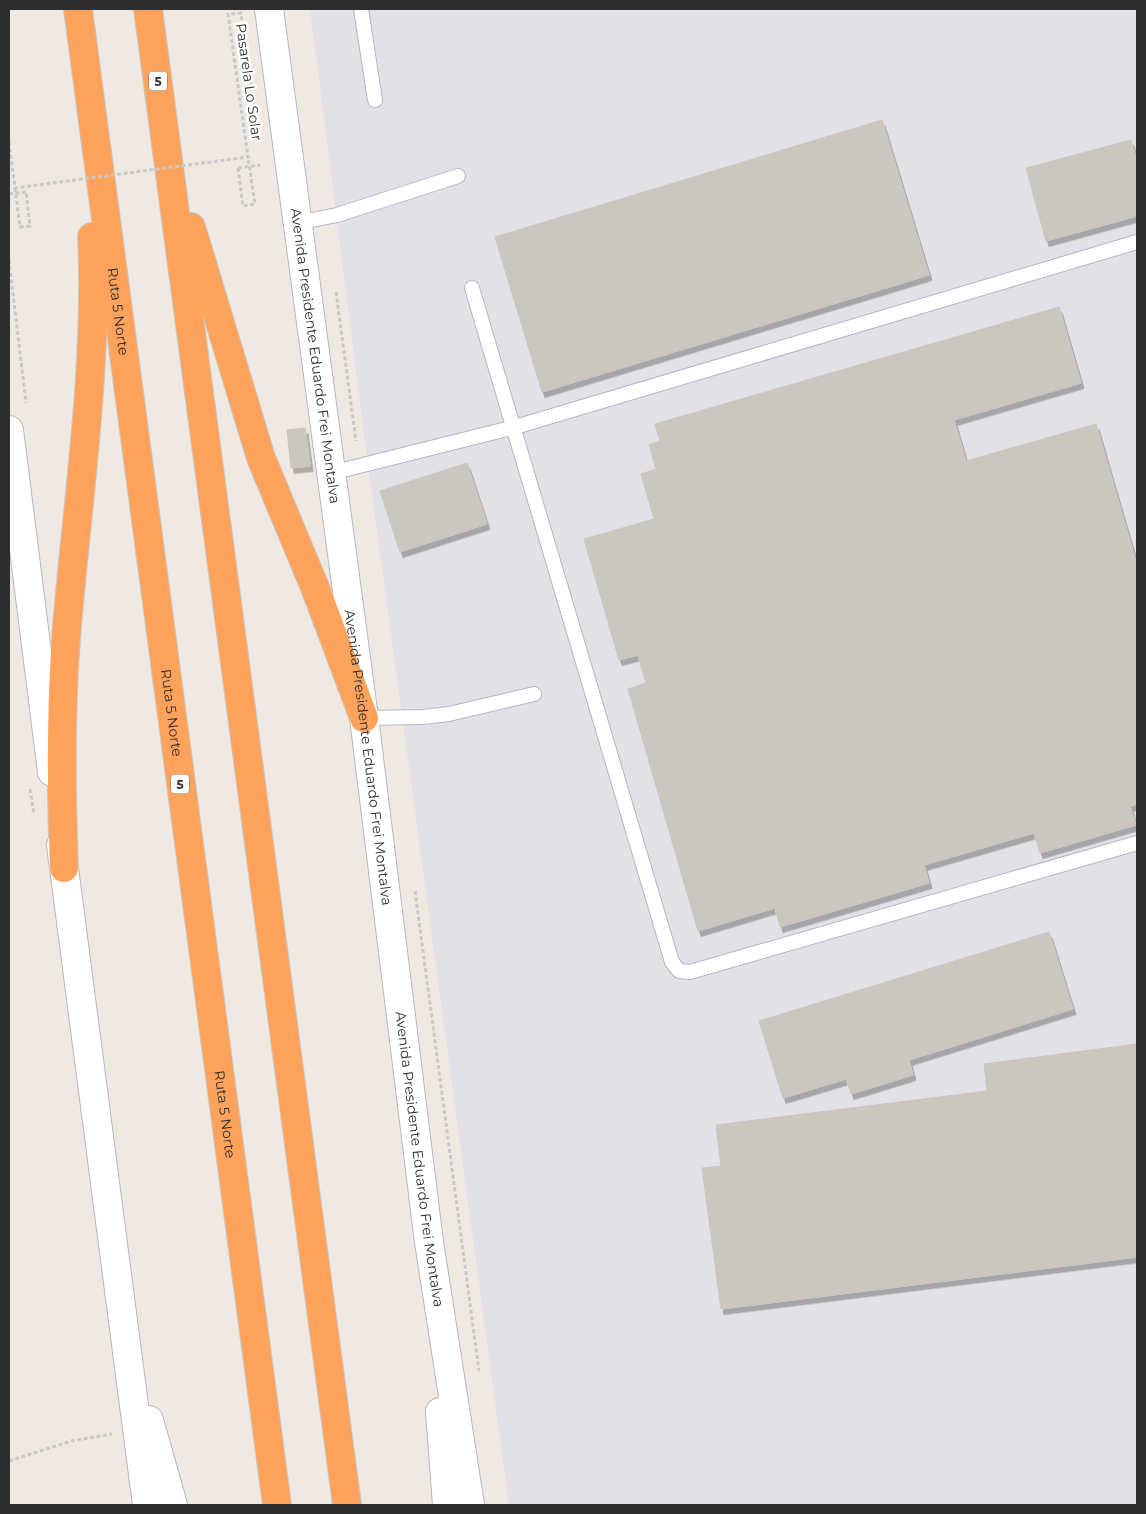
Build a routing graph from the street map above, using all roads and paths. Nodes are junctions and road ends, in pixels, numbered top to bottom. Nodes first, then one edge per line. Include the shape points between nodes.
1 (78, 9) edge
2 (148, 9) edge
3 (269, 9) edge
4 (361, 9) edge
5 (85, 63) junction
6 (375, 100) dead end
7 (258, 134) dead end
8 (9, 142) edge
9 (168, 153) junction
10 (248, 157) junction
11 (260, 165) dead end
12 (458, 176) dead end
13 (15, 188) junction
14 (9, 194) edge
15 (297, 223) junction
16 (1137, 242) edge
17 (9, 260) edge
18 (334, 284) dead end
19 (472, 288) dead end
20 (26, 403) dead end
21 (515, 427) junction
22 (9, 430) edge
23 (358, 467) junction
24 (331, 474) junction
25 (534, 694) dead end
26 (364, 718) junction
27 (1137, 843) edge
28 (64, 868) junction
29 (414, 886) dead end
30 (429, 1242) junction
31 (128, 1362) junction
32 (480, 1381) dead end
33 (138, 1433) junction
34 (9, 1461) edge
35 (147, 1505) edge
36 (173, 1505) edge
37 (277, 1505) edge
38 (347, 1505) edge
39 (447, 1505) edge
40 (470, 1505) edge

1 - 5 highway, Ruta 5 Norte / 5
2 - 9 highway, 5
3 - 15 street, Avenida Presidente Eduardo Frei Montalva
4 - 6 lane
5 - 28 highway via 93,262 91,355 64,672
5 - 37 highway, Ruta 5 Norte / 5
7 - 10 path, Pasarela Lo Solar, bridge via 241,12 228,14
8 - 13 path, bridge
9 - 26 highway via 261,458 316,590
9 - 38 highway, 5
10 - 11 path, bridge via 255,204 243,206 238,168
10 - 13 path, Pasarela Lo Solar, bridge
12 - 15 lane via 337,215
13 - 14 path, bridge via 20,227 30,226 26,192
15 - 24 street, Avenida Presidente Eduardo Frei Montalva
16 - 21 lane
17 - 20 path
18 - 23 path via 354,416
19 - 21 lane
21 - 23 lane
21 - 27 lane via 672,962 679,971 690,972
22 - 28 street
23 - 24 lane
24 - 26 street, Avenida Presidente Eduardo Frei Montalva
25 - 26 lane via 423,718
26 - 30 street, Avenida Presidente Eduardo Frei Montalva
28 - 31 street
29 - 32 path
30 - 39 street
30 - 40 street, Avenida Presidente Eduardo Frei Montalva
31 - 33 street
31 - 36 street via 148,1415
33 - 34 path via 108,1434 71,1441
33 - 35 street

